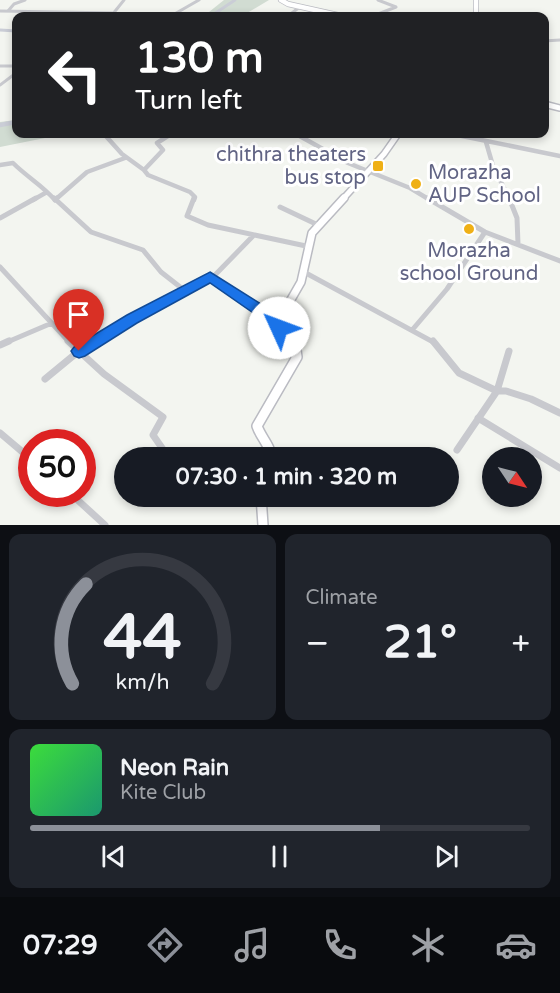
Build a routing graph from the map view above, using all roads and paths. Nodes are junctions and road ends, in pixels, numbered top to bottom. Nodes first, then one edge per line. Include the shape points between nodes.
1 (25, 0) edge
2 (199, 0) edge
3 (281, 0) edge
4 (378, 0) edge
5 (301, 6) junction
6 (0, 11) edge
7 (8, 11) junction
8 (14, 12) edge
9 (177, 12) edge
10 (293, 12) edge
11 (326, 12) edge
12 (383, 12) edge
13 (108, 138) edge
14 (165, 138) edge
15 (303, 138) edge
16 (395, 138) edge
17 (469, 138) edge
18 (486, 142) junction
19 (560, 156) edge
20 (125, 159) junction
21 (0, 165) edge
22 (144, 170) junction
23 (370, 170) junction
24 (47, 192) junction
25 (55, 200) junction
26 (280, 207) dead end
27 (0, 218) edge
28 (318, 225) junction
29 (485, 232) junction
30 (253, 236) junction
31 (518, 244) junction
32 (306, 246) junction
33 (560, 261) edge
34 (0, 267) edge
35 (304, 272) junction
36 (210, 277) junction
37 (184, 291) junction
38 (52, 323) junction
39 (280, 323) junction
40 (413, 328) junction
41 (0, 345) edge
42 (79, 351) junction
43 (509, 351) dead end
44 (45, 379) dead end
45 (497, 391) junction
46 (560, 413) edge
47 (478, 418) junction
48 (0, 433) edge
49 (161, 447) edge
50 (269, 447) edge
51 (459, 447) edge
52 (18, 448) edge
53 (560, 468) edge
54 (85, 507) edge
55 (261, 507) edge
56 (105, 525) edge
57 (263, 525) edge

1 - 7 street
2 - 9 street
3 - 5 main road
4 - 12 street via 396,7
5 - 10 street
5 - 11 main road
6 - 7 street
7 - 8 street
13 - 20 street
14 - 22 street via 157,143 163,150 161,154
15 - 23 street via 348,163
16 - 23 main road
17 - 18 street
18 - 19 street
18 - 31 street via 495,175 513,204 519,225
20 - 22 street
20 - 25 street via 87,172
21 - 24 street via 13,163
22 - 30 street via 195,197 187,216
23 - 28 main road
23 - 29 street via 410,188
24 - 25 street
24 - 27 street
25 - 37 street via 91,232 151,255 162,273
26 - 28 street
28 - 32 main road
29 - 31 street
29 - 40 street via 447,289
30 - 32 street
30 - 36 street
31 - 33 street
32 - 35 main road
34 - 38 street via 27,301
35 - 39 main road via 287,301
35 - 40 street
36 - 37 street
36 - 39 street
37 - 42 street
38 - 41 street
38 - 42 street
39 - 50 main road via 280,335 296,350 297,357 257,426
40 - 45 street via 439,346 459,373
42 - 44 street
42 - 49 street via 163,417 153,435
43 - 45 street
45 - 46 street via 531,399
45 - 47 street
47 - 51 street
47 - 53 street
48 - 52 street
54 - 56 street
55 - 57 main road

